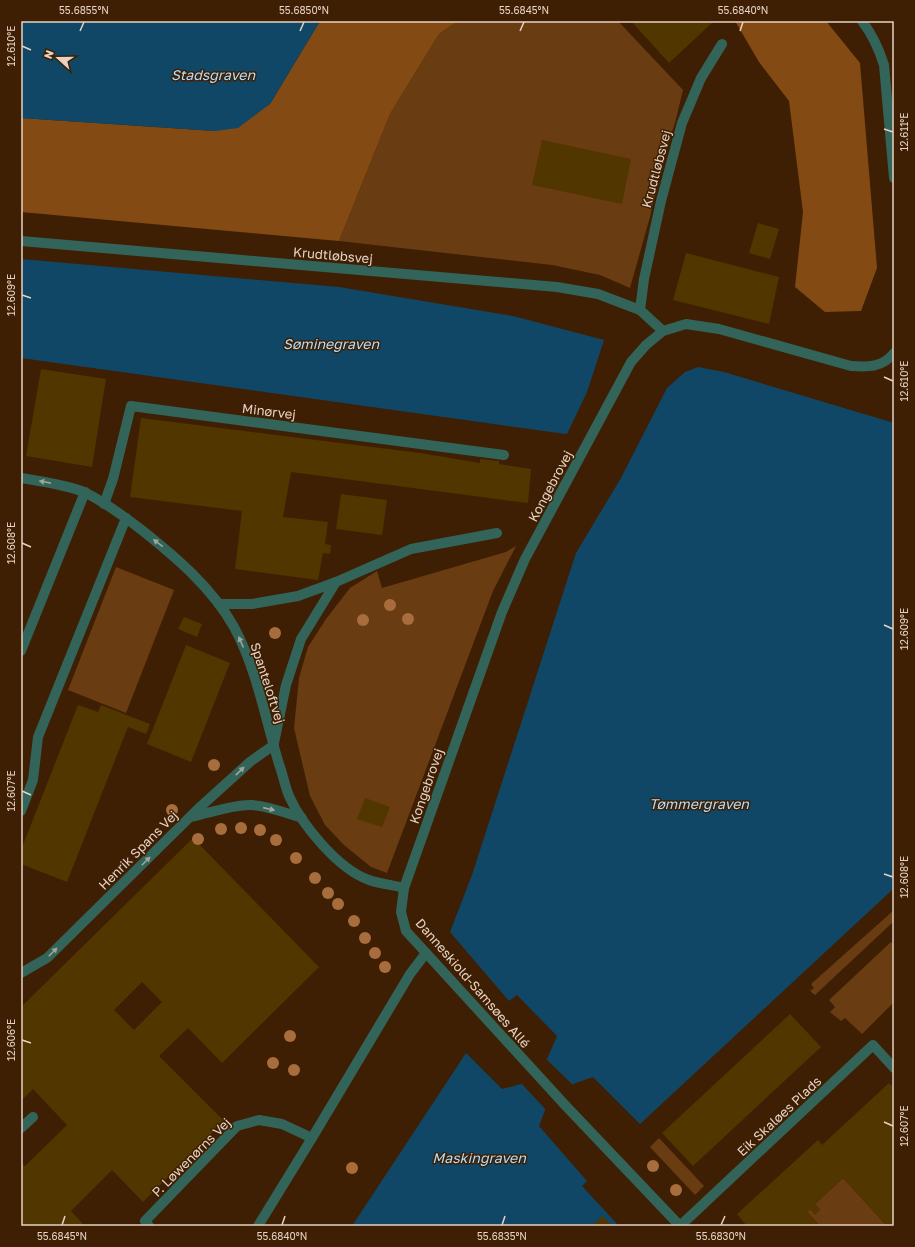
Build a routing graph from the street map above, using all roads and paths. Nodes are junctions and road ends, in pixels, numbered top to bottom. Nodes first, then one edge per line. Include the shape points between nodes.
1 (862, 21) edge
2 (722, 44) dead end
3 (894, 178) edge
4 (21, 241) edge
5 (640, 310) junction
6 (663, 331) junction
7 (892, 359) edge
8 (504, 455) dead end
9 (21, 478) edge
10 (85, 492) junction
11 (104, 504) junction
12 (126, 518) junction
13 (497, 533) dead end
14 (336, 582) junction
15 (219, 604) junction
16 (21, 651) edge
17 (274, 745) junction
18 (21, 811) edge
19 (190, 818) junction
20 (302, 818) junction
21 (404, 888) junction
22 (426, 953) junction
23 (21, 973) edge
24 (894, 1068) edge
25 (33, 1117) dead end
26 (21, 1128) edge
27 (312, 1138) junction
28 (150, 1226) edge
29 (258, 1226) edge
30 (680, 1226) edge

1 - 3 street via 880,52 884,65
2 - 5 street, Krudtløbsvej via 701,78 682,123 661,201
4 - 5 street, Krudtløbsvej via 557,287 598,294
5 - 6 street, Krudtløbsvej
6 - 7 street, Kongebrovej via 686,324 719,329 851,366 872,367
6 - 21 street, Kongebrovej via 631,362 525,559 502,612
8 - 11 street, Minørvej via 131,406 114,479
10 -> 9 street, Spanteloftvej
10 - 11 street, Spanteloftvej
10 - 16 street
11 - 12 street, Spanteloftvej
15 -> 12 street, Spanteloftvej via 205,585 170,552
12 - 18 street via 38,737 33,780
13 - 14 street via 411,549
14 - 15 street via 290,597 252,604
14 - 17 street via 301,639 286,685
17 -> 15 street, Spanteloftvej via 248,659 234,627
19 -> 17 street, Henrik Spans Vej via 251,761
17 - 20 street, Spanteloftvej via 289,796
19 -> 20 street via 251,805
23 -> 19 street, Henrik Spans Vej via 47,958
20 - 21 street, Spanteloftvej via 330,854 351,870 368,880
21 - 22 street, Danneskiold-Samsøes Allé via 401,912 406,931
22 - 27 street via 406,980
22 - 30 street, Danneskiold-Samsøes Allé via 565,1106
24 - 30 street, Eik Skaløes Plads via 873,1046
25 - 26 street
27 - 28 street, P. Løwenørns Vej via 282,1124 260,1120 237,1126 145,1221
27 - 29 street

